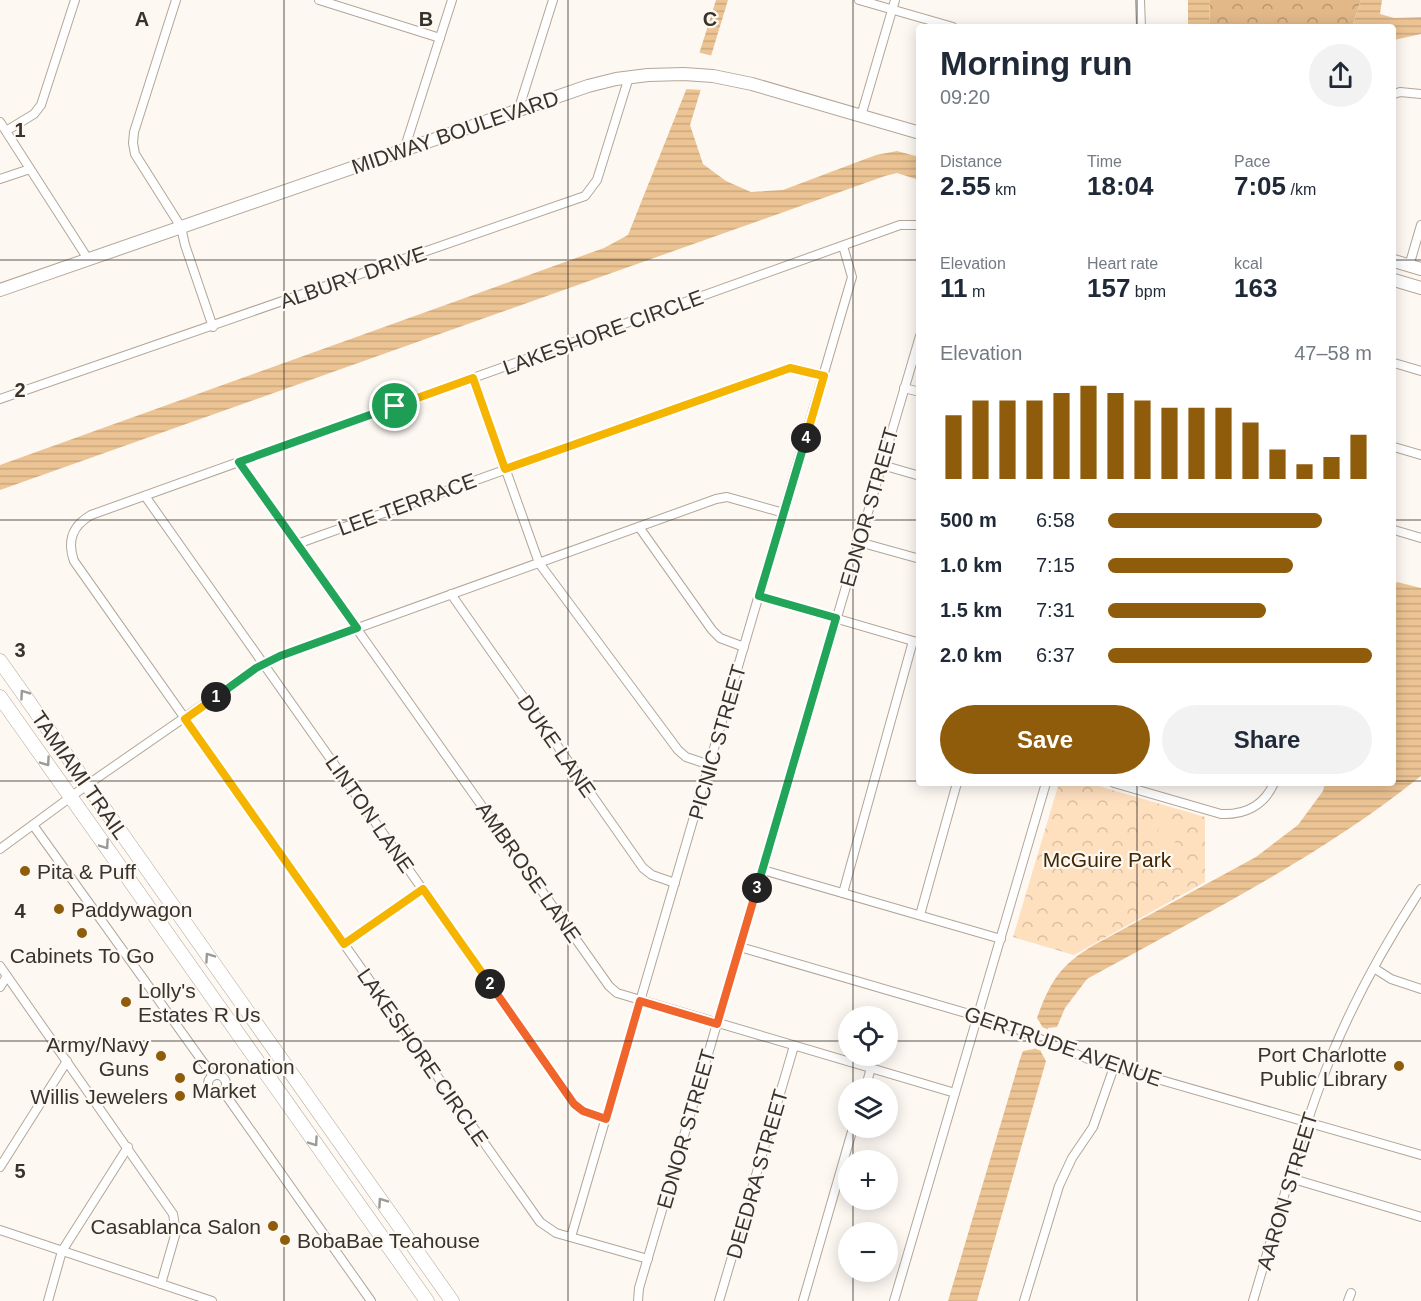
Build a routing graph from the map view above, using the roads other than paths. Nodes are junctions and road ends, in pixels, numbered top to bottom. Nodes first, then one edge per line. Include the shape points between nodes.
1 (75, 0) edge
2 (176, 0) edge
3 (319, 0) edge
4 (452, 0) edge
5 (553, 0) edge
6 (860, 0) edge
7 (895, 0) edge
8 (1140, 0) edge
9 (892, 9) junction
10 (943, 24) edge
11 (1141, 24) edge
12 (440, 38) junction
13 (629, 77) junction
14 (1396, 93) edge
15 (1421, 94) edge
16 (518, 111) junction
17 (861, 116) junction
18 (0, 122) edge
19 (6, 131) junction
20 (916, 132) edge
21 (404, 150) junction
22 (30, 169) junction
23 (0, 179) edge
24 (916, 225) edge
25 (1421, 225) edge
26 (181, 227) junction
27 (843, 246) junction
28 (88, 259) junction
29 (1396, 262) edge
30 (1415, 267) edge
31 (1396, 281) edge
32 (1421, 288) edge
33 (0, 290) edge
34 (213, 327) junction
35 (916, 349) edge
36 (1396, 364) edge
37 (1421, 371) edge
38 (824, 376) junction
39 (473, 378) junction
40 (904, 388) junction
41 (916, 391) edge
42 (0, 399) edge
43 (1396, 448) edge
44 (1421, 455) edge
45 (239, 462) junction
46 (882, 465) junction
47 (505, 469) junction
48 (916, 475) edge
49 (145, 496) junction
50 (784, 513) junction
51 (639, 527) junction
52 (1396, 531) edge
53 (1421, 538) edge
54 (859, 542) junction
55 (297, 544) junction
56 (916, 558) edge
57 (539, 563) junction
58 (450, 594) junction
59 (759, 596) junction
60 (836, 618) junction
61 (357, 628) junction
62 (916, 642) edge
63 (744, 647) junction
64 (0, 661) edge
65 (264, 664) junction
66 (0, 697) edge
67 (185, 719) junction
68 (710, 765) junction
69 (87, 785) junction
70 (956, 786) edge
71 (1045, 786) edge
72 (1124, 786) edge
73 (1272, 786) edge
74 (71, 798) junction
75 (33, 825) junction
76 (0, 849) edge
77 (763, 870) junction
78 (675, 883) junction
79 (423, 889) junction
80 (843, 893) junction
81 (1420, 895) edge
82 (920, 915) junction
83 (1001, 939) junction
84 (344, 944) junction
85 (740, 947) junction
86 (0, 966) edge
87 (1374, 968) junction
88 (7, 976) junction
89 (0, 987) edge
90 (1421, 989) edge
91 (640, 1001) junction
92 (978, 1016) junction
93 (717, 1024) junction
94 (794, 1046) junction
95 (67, 1061) junction
96 (1114, 1067) junction
97 (871, 1068) junction
98 (868, 1078) edge
99 (273, 1083) junction
100 (955, 1093) junction
101 (309, 1099) junction
102 (295, 1114) junction
103 (606, 1119) junction
104 (1307, 1122) junction
105 (332, 1131) junction
106 (851, 1138) edge
107 (128, 1147) junction
108 (1421, 1155) edge
109 (0, 1167) edge
110 (1290, 1178) junction
111 (1421, 1217) edge
112 (0, 1230) edge
113 (571, 1237) junction
114 (62, 1251) junction
115 (648, 1259) junction
116 (162, 1284) junction
117 (48, 1301) edge
118 (212, 1301) edge
119 (372, 1301) edge
120 (427, 1301) edge
121 (452, 1301) edge
122 (638, 1301) edge
123 (719, 1301) edge
124 (803, 1301) edge
125 (894, 1301) edge
126 (1024, 1301) edge
127 (1253, 1301) edge

1 - 19 street via 41,105
2 - 26 street via 133,143 135,154
3 - 12 street
4 - 12 street
5 - 16 street
6 - 9 street
7 - 9 street
8 - 11 street
9 - 10 street
9 - 17 street
12 - 21 street
13 - 16 street, MIDWAY BOULEVARD via 588,86
13 - 17 street, MIDWAY BOULEVARD via 713,76
13 - 34 street, ALBURY DRIVE via 597,180 585,196
14 - 15 street
16 - 21 street, MIDWAY BOULEVARD
17 - 20 street, MIDWAY BOULEVARD
18 - 19 street
19 - 22 street
21 - 26 street, MIDWAY BOULEVARD
22 - 23 street
22 - 28 street
24 - 27 street, LAKESHORE CIRCLE via 900,225
25 - 30 street
26 - 28 street, MIDWAY BOULEVARD
26 - 34 street
27 - 38 street, PICNIC STREET via 852,277
27 - 39 street, LAKESHORE CIRCLE
28 - 33 street, MIDWAY BOULEVARD
29 - 30 street
31 - 32 street
34 - 42 street, ALBURY DRIVE
35 - 40 street, EDNOR STREET
36 - 37 street
38 - 47 street, LEE TERRACE via 790,368
38 - 50 street, PICNIC STREET
39 - 45 street, LAKESHORE CIRCLE
39 - 47 street
40 - 41 street
40 - 46 street, EDNOR STREET
43 - 44 street
45 - 49 street, LAKESHORE CIRCLE
45 - 55 street, AMBROSE LANE
46 - 48 street
46 - 54 street, EDNOR STREET
47 - 55 street, LEE TERRACE
47 - 57 street
49 - 65 street, LINTON LANE
49 - 67 street, LAKESHORE CIRCLE via 81,521 74,529 70,551
50 - 51 street via 727,497
50 - 59 street, PICNIC STREET
51 - 57 street
51 - 63 street via 712,630 720,638
52 - 53 street
54 - 56 street
54 - 60 street, EDNOR STREET
55 - 61 street, AMBROSE LANE
57 - 58 street
57 - 68 street via 678,750
58 - 61 street
58 - 78 street, DUKE LANE via 644,868
59 - 60 street
59 - 63 street, PICNIC STREET
60 - 62 street
60 - 77 street, EDNOR STREET
61 - 65 street
61 - 91 street, AMBROSE LANE via 609,986
62 - 80 street
63 - 68 street, PICNIC STREET
69 -> 64 main road, TAMIAMI TRAIL
65 - 67 street
65 - 79 street, LINTON LANE
66 -> 74 main road, TAMIAMI TRAIL
67 - 69 street
67 - 84 street, LAKESHORE CIRCLE
68 - 78 street, PICNIC STREET
69 - 74 street
101 -> 69 main road, TAMIAMI TRAIL
70 - 82 street
71 - 83 street
72 - 73 street via 1221,814 1250,809 1262,801
74 - 75 street
74 -> 99 main road, TAMIAMI TRAIL
75 - 76 street
75 - 119 street via 213,1076 225,1079 223,1091
77 - 80 street
77 - 85 street, EDNOR STREET
78 - 91 street, PICNIC STREET
79 - 84 street
79 - 103 street, LINTON LANE via 574,1104
80 - 82 street
81 - 87 street, AARON STREET via 1398,924
82 - 83 street
83 - 92 street
84 - 113 street, LAKESHORE CIRCLE via 540,1222
85 - 92 street, GERTRUDE AVENUE
85 - 93 street, EDNOR STREET
86 - 88 street
87 - 90 street via 1391,979
87 - 104 street, AARON STREET via 1333,1052
88 - 89 street
88 - 95 street
91 - 93 street, AMBROSE LANE
91 - 103 street, PICNIC STREET
92 - 96 street, GERTRUDE AVENUE
92 - 100 street
93 - 94 street, AMBROSE LANE
93 - 115 street, EDNOR STREET
94 - 97 street, AMBROSE LANE
94 - 123 street, DEEDRA STREET
95 - 107 street
95 - 109 street
96 - 104 street, GERTRUDE AVENUE
96 - 126 street via 1093,1127 1059,1186
97 - 98 street
97 - 100 street, AMBROSE LANE
99 - 101 main road
99 - 102 main road, TAMIAMI TRAIL
100 - 125 street
101 - 105 main road, TAMIAMI TRAIL
102 - 105 main road
102 -> 120 main road, TAMIAMI TRAIL
103 - 113 street, PICNIC STREET
104 - 108 street, GERTRUDE AVENUE
104 - 110 street, AARON STREET
121 -> 105 main road, TAMIAMI TRAIL
106 - 124 street
107 - 114 street
107 - 116 street via 176,1223
110 - 111 street
110 - 127 street, AARON STREET
112 - 114 street
113 - 115 street, LAKESHORE CIRCLE
114 - 116 street
114 - 117 street
115 - 122 street, EDNOR STREET
116 - 118 street

